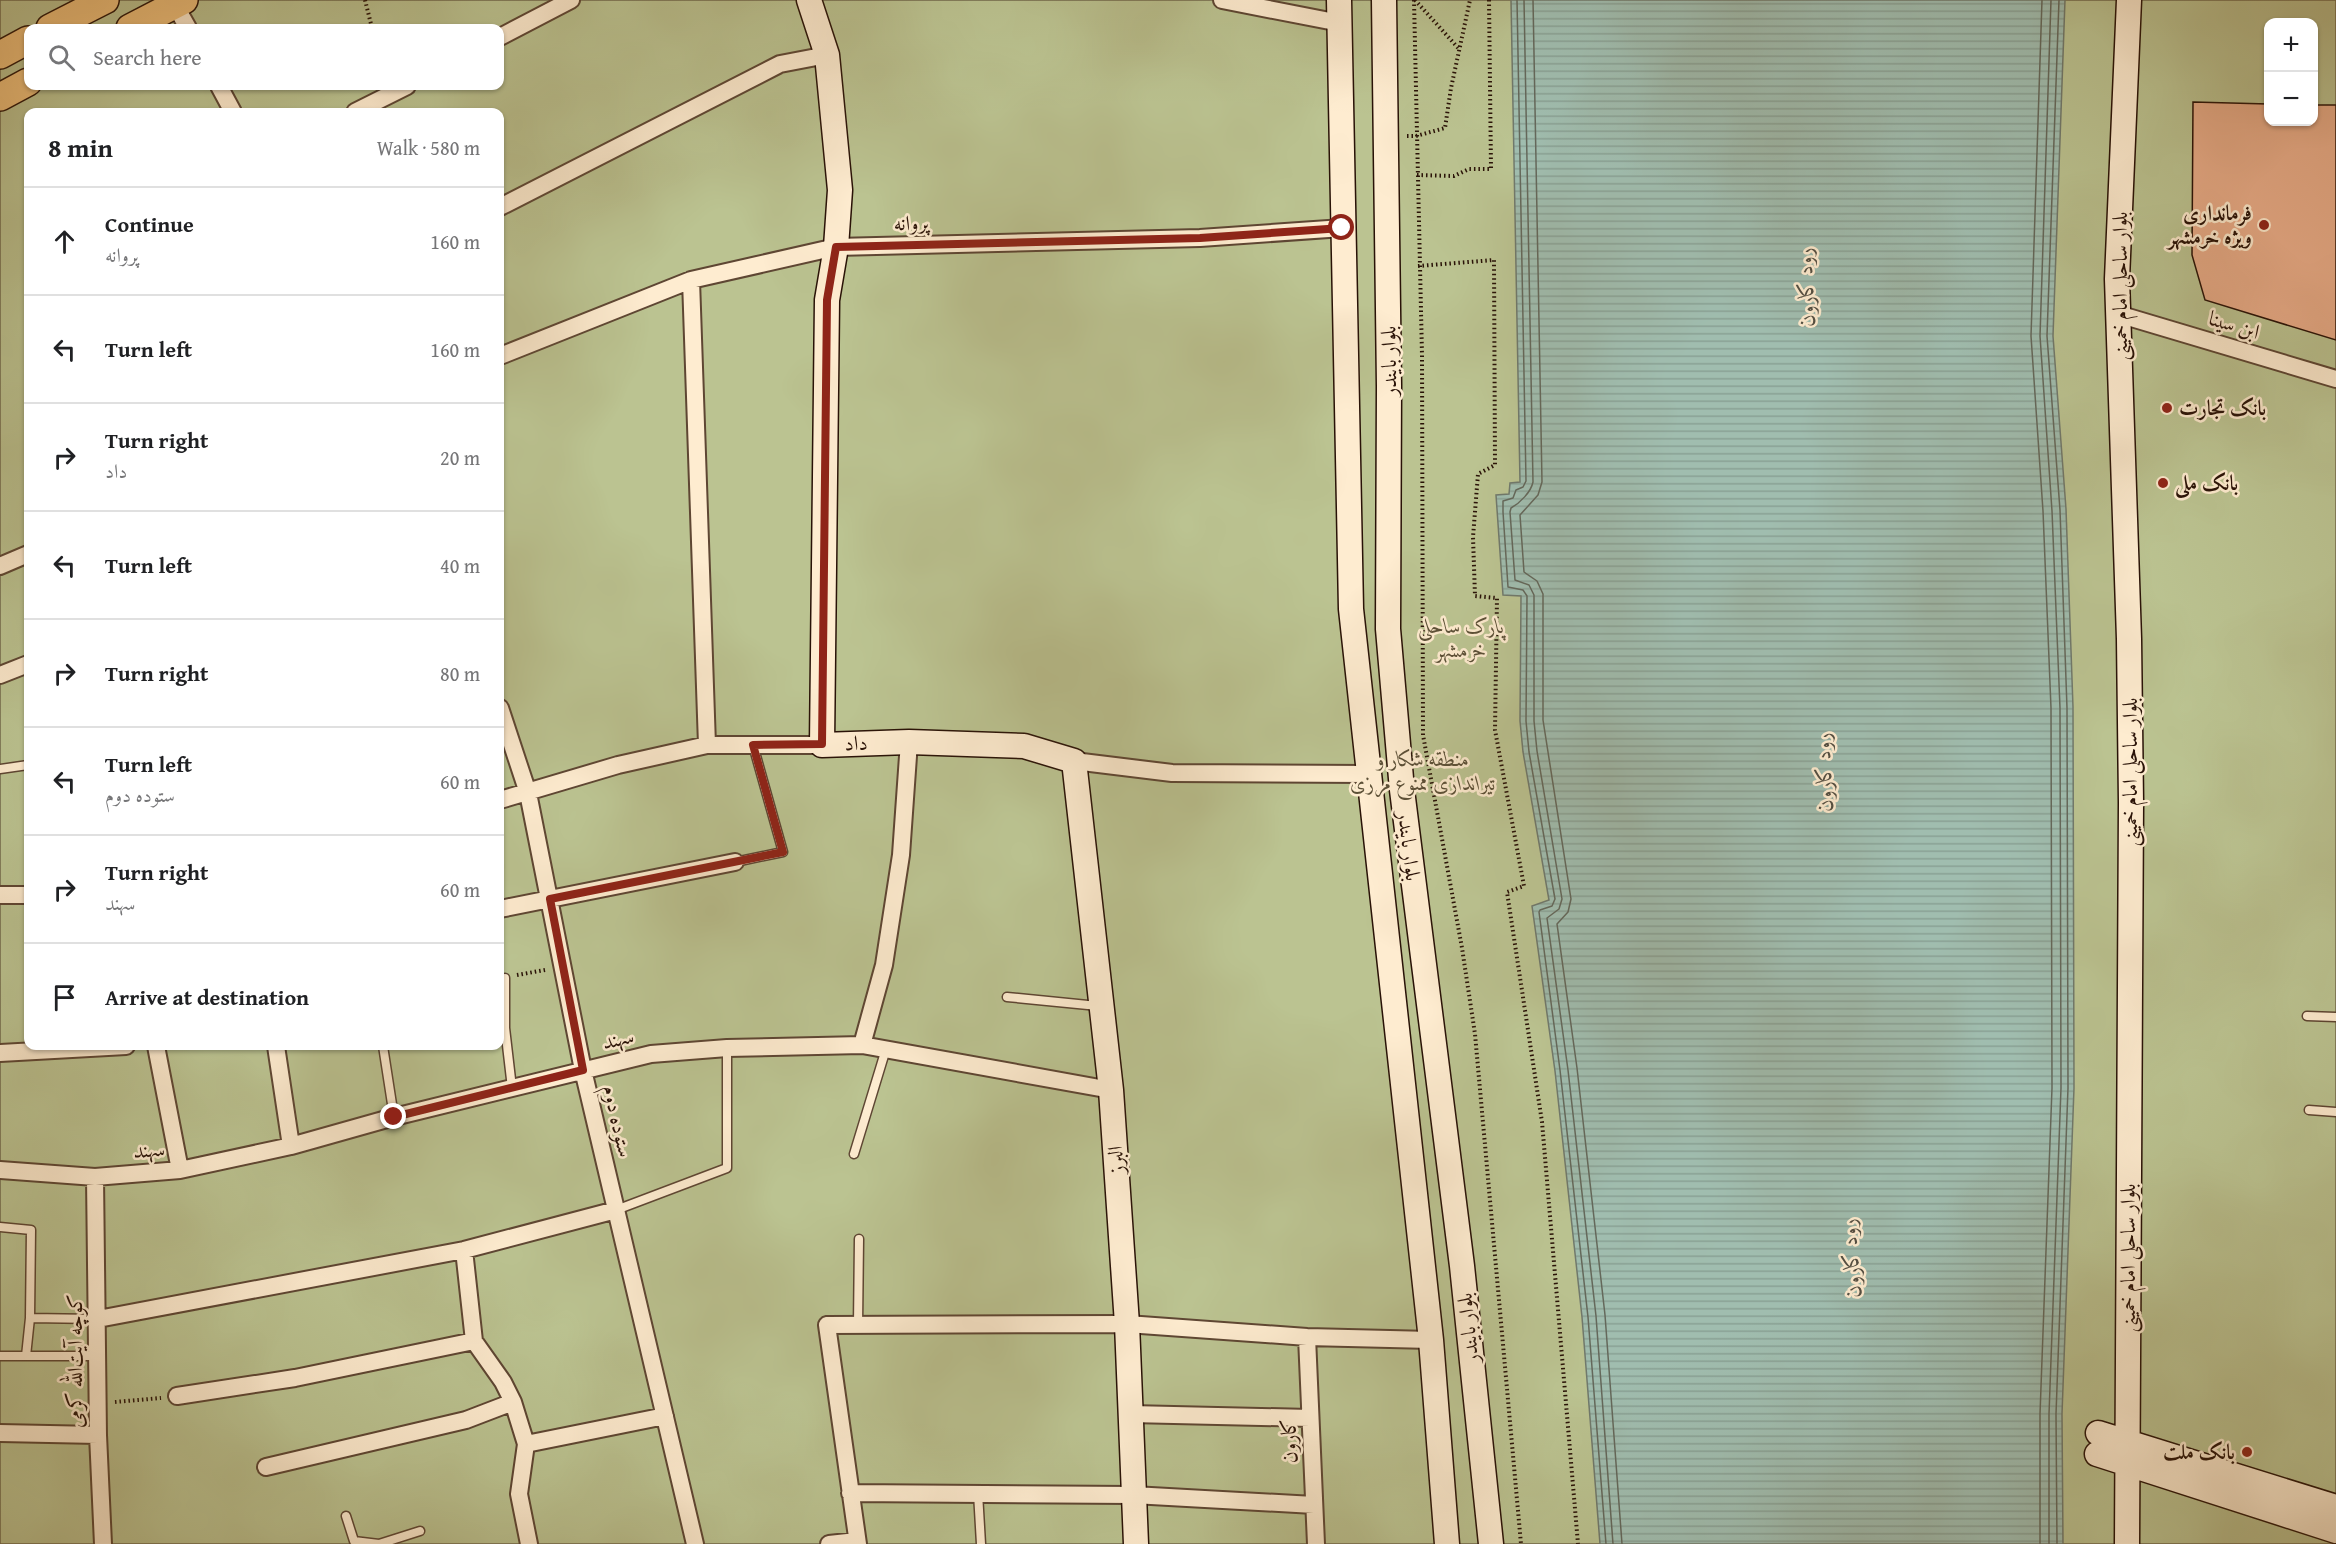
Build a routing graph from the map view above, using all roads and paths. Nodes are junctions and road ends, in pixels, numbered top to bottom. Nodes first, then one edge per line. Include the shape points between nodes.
1 (105, 0) edge
2 (365, 0) edge
3 (571, 0) edge
4 (809, 0) edge
5 (1222, 0) edge
6 (1384, 0) edge
7 (1414, 0) edge
8 (1470, 0) edge
9 (1490, 0) edge
10 (2130, 0) edge
11 (180, 2) edge
12 (1340, 12) edge
13 (58, 24) edge
14 (138, 24) edge
15 (187, 24) edge
16 (371, 24) edge
17 (504, 35) edge
18 (24, 42) edge
19 (1461, 51) junction
20 (0, 55) edge
21 (827, 55) junction
22 (24, 84) edge
23 (221, 90) edge
24 (399, 90) edge
25 (0, 97) edge
26 (231, 108) edge
27 (363, 108) edge
28 (1416, 136) junction
29 (1417, 175) junction
30 (504, 205) edge
31 (1342, 228) junction
32 (836, 247) junction
33 (1418, 266) junction
34 (691, 280) junction
35 (2118, 314) junction
36 (504, 354) edge
37 (2336, 379) edge
38 (24, 556) edge
39 (0, 566) edge
40 (24, 666) edge
41 (0, 675) edge
42 (504, 720) edge
43 (909, 742) junction
44 (822, 744) junction
45 (707, 745) junction
46 (753, 745) junction
47 (24, 766) edge
48 (0, 769) edge
49 (1075, 769) junction
50 (1369, 774) junction
51 (528, 793) junction
52 (504, 799) edge
53 (735, 862) joint
54 (0, 895) edge
55 (24, 895) edge
56 (550, 899) junction
57 (504, 908) edge
58 (563, 966) junction
59 (505, 978) joint
60 (1007, 997) dead end
61 (1102, 1006) junction
62 (2307, 1016) dead end
63 (2336, 1017) edge
64 (862, 1045) junction
65 (727, 1048) junction
66 (886, 1049) junction
67 (55, 1050) edge
68 (157, 1050) edge
69 (277, 1050) edge
70 (384, 1050) edge
71 (0, 1053) edge
72 (583, 1070) junction
73 (512, 1088) junction
74 (1111, 1090) junction
75 (2309, 1110) dead end
76 (2336, 1112) edge
77 (394, 1117) junction
78 (291, 1146) junction
79 (854, 1154) dead end
80 (0, 1170) edge
81 (180, 1170) junction
82 (95, 1177) junction
83 (616, 1210) junction
84 (0, 1227) edge
85 (859, 1239) dead end
86 (464, 1250) junction
87 (1462, 1266) junction
88 (1423, 1270) junction
89 (30, 1317) junction
90 (98, 1318) junction
91 (858, 1324) junction
92 (1127, 1324) junction
93 (1307, 1337) junction
94 (1431, 1340) junction
95 (474, 1341) junction
96 (0, 1356) edge
97 (26, 1356) junction
98 (98, 1356) junction
99 (177, 1396) joint
100 (513, 1402) junction
101 (98, 1403) junction
102 (1130, 1414) junction
103 (665, 1416) junction
104 (1310, 1418) junction
105 (0, 1433) edge
106 (98, 1436) junction
107 (2097, 1443) dead end
108 (526, 1444) junction
109 (2127, 1453) junction
110 (266, 1467) dead end
111 (850, 1493) junction
112 (978, 1493) junction
113 (1133, 1495) junction
114 (1314, 1505) junction
115 (2336, 1507) edge
116 (345, 1516) dead end
117 (2336, 1530) edge
118 (420, 1531) dead end
119 (857, 1542) edge
120 (104, 1544) edge
121 (379, 1544) edge
122 (529, 1544) edge
123 (695, 1544) edge
124 (829, 1544) edge
125 (981, 1544) edge
126 (1136, 1544) edge
127 (1316, 1544) edge
128 (1447, 1544) edge
129 (1491, 1544) edge
130 (1521, 1544) edge
131 (1578, 1544) edge
132 (2127, 1544) edge

1 - 13 main road
2 - 16 path
3 - 17 street
4 - 21 street
5 - 12 street
6 - 87 street, بلوار بایندر via 1388,629 1402,790
7 - 19 path
7 - 28 path
8 - 19 path
9 - 29 path via 1491,169 1469,169 1455,176
10 - 35 street, بلوار ساحلی امام خمینی
11 - 14 main road
11 - 15 street
12 - 31 street, بلوار بایندر
18 - 20 main road
19 - 28 path via 1445,128
21 - 30 street via 780,64
21 - 32 street via 840,190
22 - 25 main road
23 - 26 street
24 - 27 street
28 - 29 path
29 - 33 path
31 - 32 street, پروانه via 1200,238
31 - 50 street, بلوار بایندر via 1351,609
32 - 34 street, پروانه
32 - 44 street via 827,300
33 - 130 path via 1422,355 1423,735 1474,1034
33 - 131 path via 1494,260 1495,465 1478,474 1473,537 1475,596 1497,597 1496,729 1524,886 1507,892 1542,1122
34 - 36 street, پروانه
34 - 45 street
35 - 37 street, ابن سینا
35 - 109 street, بلوار ساحلی امام خمینی via 2131,803
38 - 39 street
40 - 41 street
42 - 51 street, ستوده دوم
43 - 44 street, داد
43 - 49 street, داد via 1023,746
43 - 64 street via 901,855 884,965
44 - 46 street, داد
45 - 46 street, داد
45 - 51 street, داد via 618,765
46 - 53 lane via 783,852
47 - 48 lane
49 - 50 street, داد
49 - 61 street, البرز
50 - 88 street, بلوار بایندر
51 - 52 street, داد
51 - 56 street, ستوده دوم
53 - 56 street
54 - 55 street
56 - 57 street
56 - 58 street, ستوده دوم
58 - 59 path
58 - 72 street, ستوده دوم
59 - 73 lane via 505,1028
60 - 61 lane
61 - 74 street, البرز
62 - 63 lane
64 - 65 street, سهند
64 - 66 street, سهند
65 - 72 street, سهند via 651,1054
65 - 83 lane via 727,1168
66 - 74 street, سهند
66 - 79 lane
67 - 71 street
68 - 81 street
69 - 78 street
70 - 77 lane
72 - 73 street, سهند
72 - 83 street, ستوده دوم
73 - 77 street, سهند
74 - 92 street, البرز
75 - 76 lane
77 - 78 street, سهند
78 - 81 street, سهند
80 - 82 street, سهند
81 - 82 street, سهند
82 - 90 street, کوچه آیت‌الله کرمی
83 - 86 street
83 - 103 street, ستوده دوم
84 - 89 lane via 31,1230
85 - 91 lane
86 - 90 street
86 - 95 street
87 - 88 street
87 - 129 street, بلوار بایندر
88 - 94 street, بلوار بایندر
89 - 90 lane
89 - 97 lane
90 - 98 street, کوچه آیت‌الله کرمی
91 - 92 street
91 - 111 street via 827,1325
92 - 93 street
92 - 102 street, البرز
93 - 94 street
93 - 104 street, کارون
94 - 128 street, بلوار بایندر
95 - 99 street via 295,1378
95 - 100 street
96 - 97 lane
97 - 98 lane
98 - 101 street, کوچه آیت‌الله کرمی
99 - 101 path
100 - 108 street
100 - 110 street via 466,1420
101 - 106 street, کوچه آیت‌الله کرمی
102 - 104 street
102 - 113 street, البرز
103 - 108 street
103 - 123 street, ستوده دوم
104 - 114 street, کارون
105 - 106 street
106 - 120 street, کوچه آیت‌الله کرمی
107 - 109 street
108 - 122 street via 519,1494
109 - 115 street
109 - 117 street
109 - 132 street, بلوار ساحلی امام خمینی
111 - 112 street
111 - 119 street
112 - 113 street
112 - 125 lane
113 - 114 street
113 - 126 street, البرز
114 - 127 street, کارون
116 - 121 lane via 354,1540
118 - 121 lane
119 - 124 street

